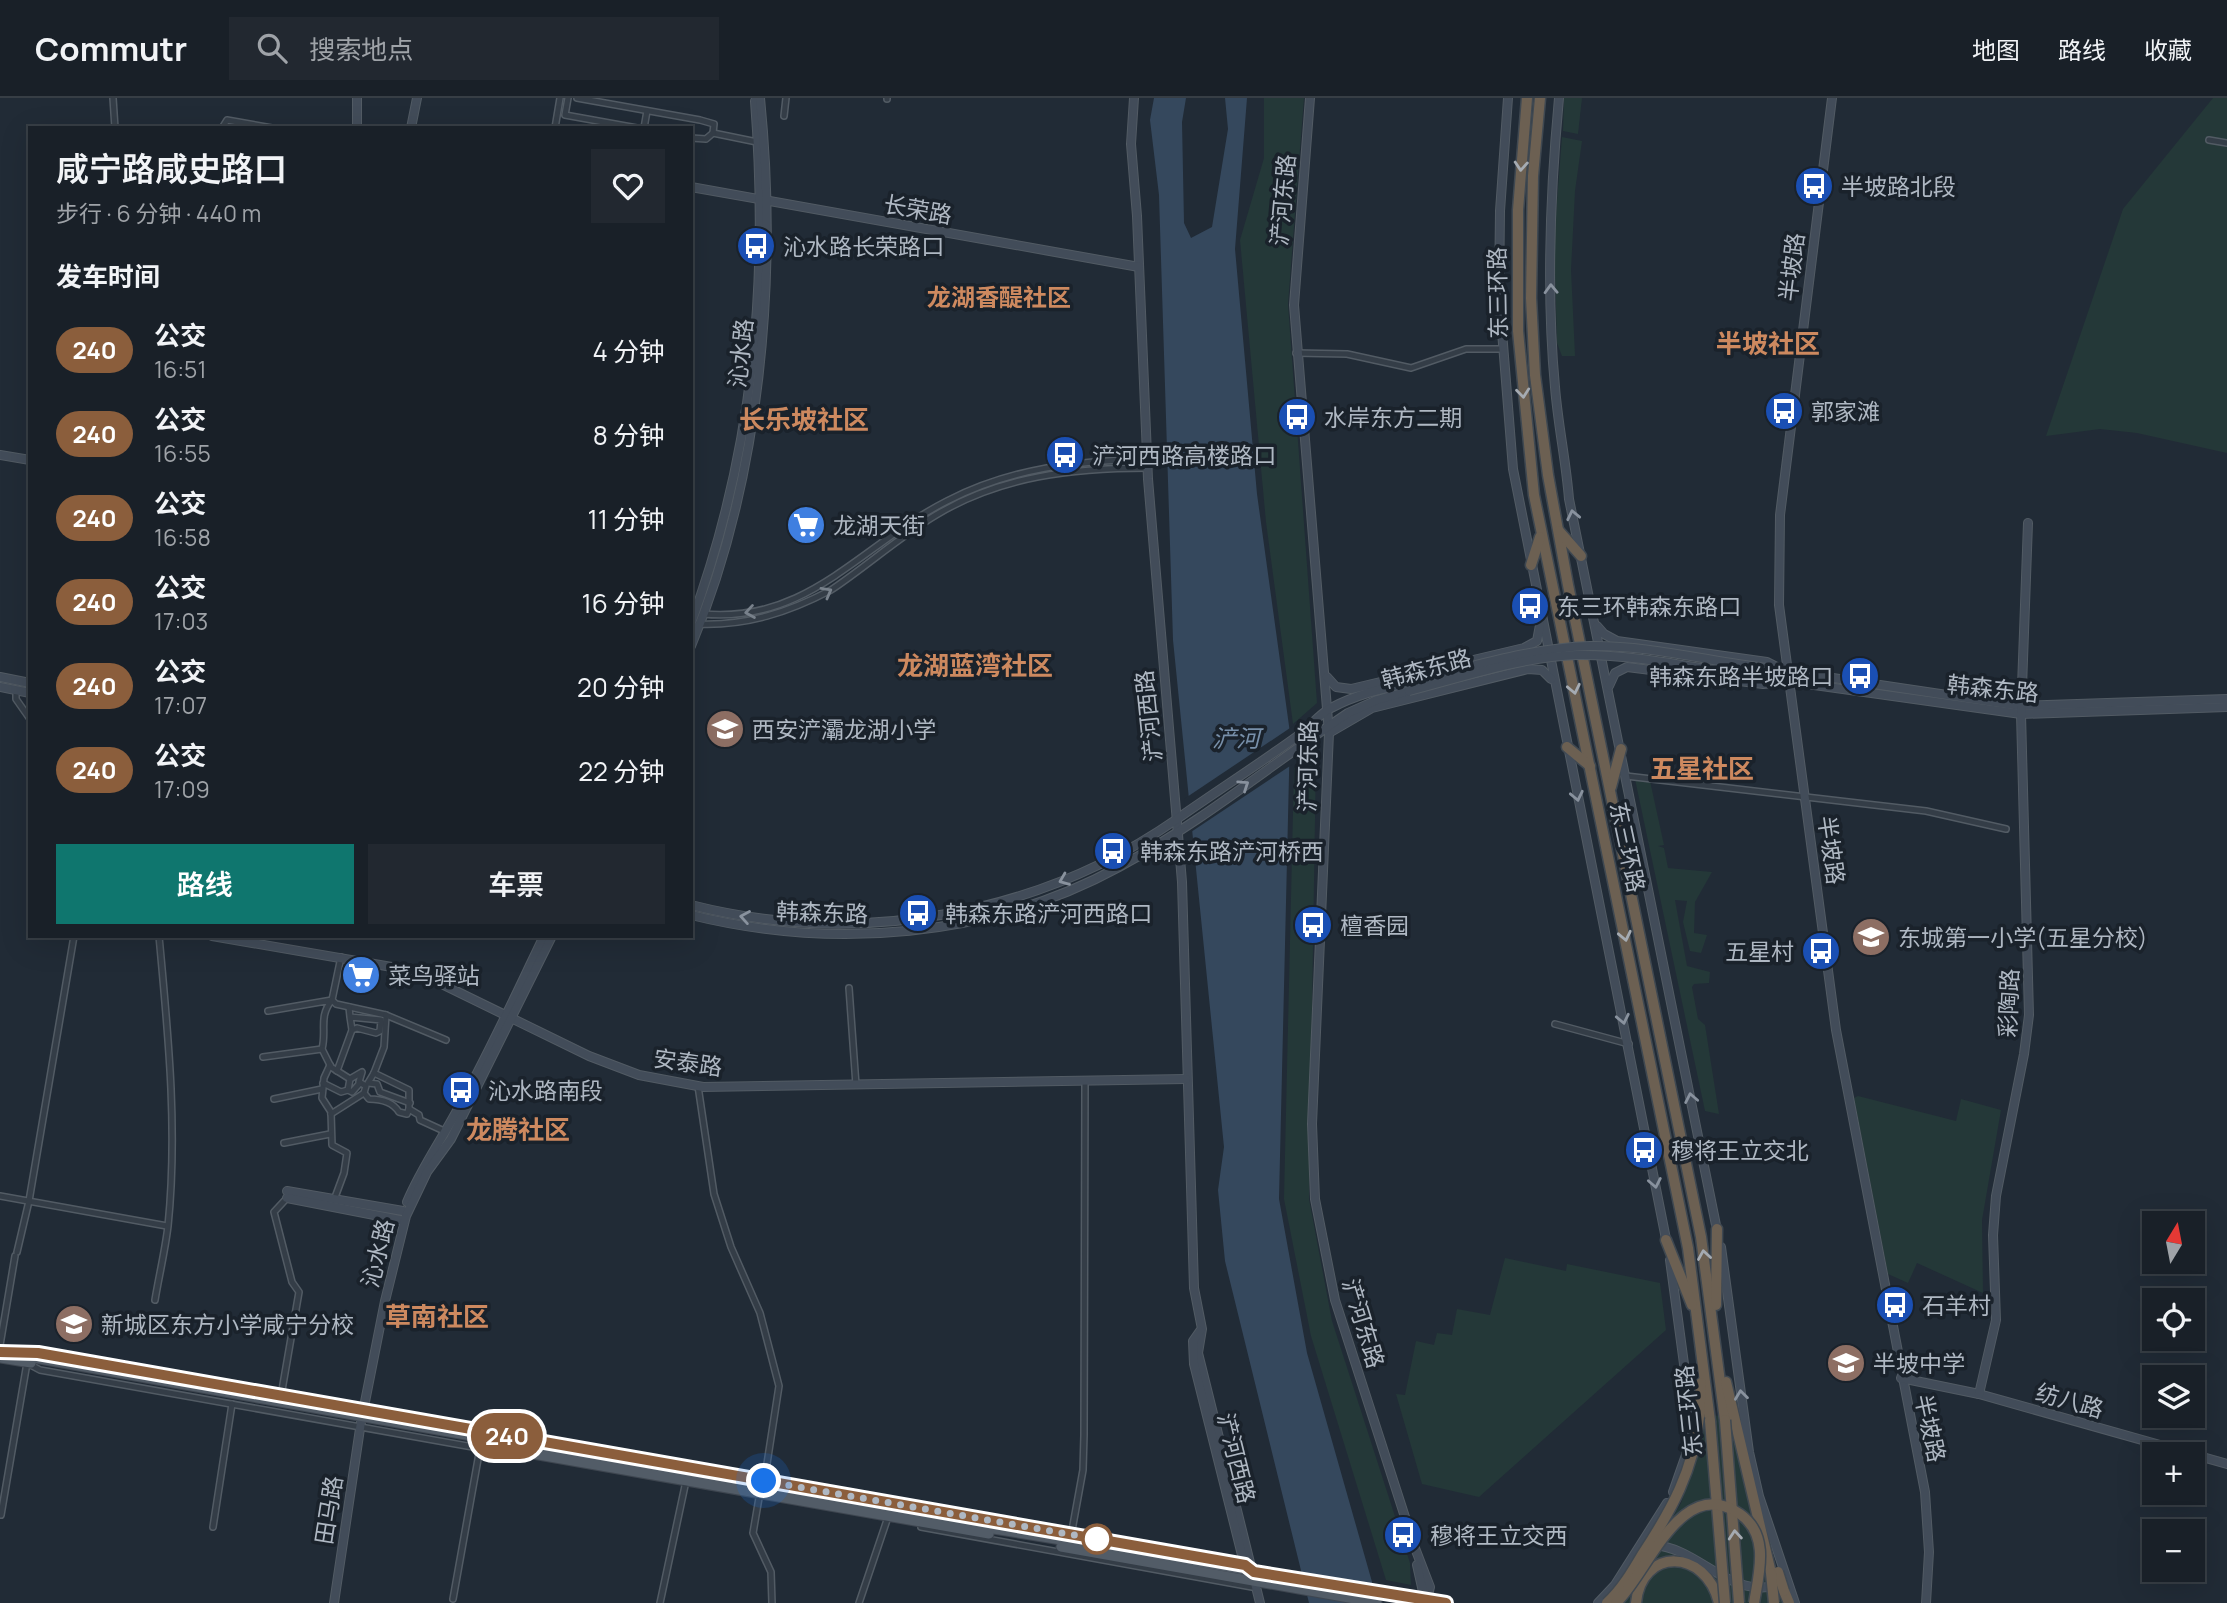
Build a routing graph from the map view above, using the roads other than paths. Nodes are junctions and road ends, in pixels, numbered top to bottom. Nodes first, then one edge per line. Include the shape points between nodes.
1 (113, 98) edge
2 (357, 98) edge
3 (417, 98) edge
4 (560, 98) edge
5 (568, 98) edge
6 (577, 98) edge
7 (758, 98) edge
8 (786, 98) edge
9 (1134, 98) edge
10 (1310, 98) edge
11 (1508, 98) edge
12 (1527, 98) edge
13 (1540, 98) edge
14 (1559, 98) edge
15 (1832, 98) edge
16 (648, 111) junction
17 (784, 116) dead end
18 (115, 126) edge
19 (223, 126) edge
20 (261, 126) edge
21 (357, 126) edge
22 (411, 126) edge
23 (555, 126) edge
24 (627, 126) edge
25 (644, 126) edge
26 (713, 133) junction
27 (693, 138) edge
28 (2209, 140) dead end
29 (758, 142) junction
30 (2227, 143) edge
31 (693, 187) edge
32 (765, 201) junction
33 (1139, 267) junction
34 (1501, 349) junction
35 (1296, 353) junction
36 (0, 455) edge
37 (28, 460) edge
38 (1147, 463) junction
39 (2028, 523) dead end
40 (1557, 529) junction
41 (1541, 535) junction
42 (1581, 556) junction
43 (1531, 565) junction
44 (1540, 611) junction
45 (699, 613) junction
46 (694, 623) edge
47 (1595, 624) junction
48 (694, 633) edge
49 (1326, 674) junction
50 (1788, 676) junction
51 (0, 677) edge
52 (1388, 681) junction
53 (28, 683) edge
54 (0, 687) edge
55 (1362, 687) junction
56 (1408, 687) junction
57 (1609, 688) junction
58 (16, 690) junction
59 (1378, 690) junction
60 (1556, 691) junction
61 (28, 692) edge
62 (2227, 699) edge
63 (2227, 707) edge
64 (1328, 710) junction
65 (2021, 710) junction
66 (28, 716) edge
67 (1329, 729) junction
68 (1567, 747) junction
69 (1621, 750) junction
70 (1590, 766) junction
71 (1626, 776) junction
72 (1610, 790) junction
73 (1804, 795) junction
74 (1178, 819) junction
75 (1179, 829) junction
76 (2006, 829) dead end
77 (693, 905) edge
78 (693, 915) edge
79 (74, 938) edge
80 (159, 938) edge
81 (224, 938) edge
82 (543, 938) edge
83 (551, 938) edge
84 (341, 957) junction
85 (849, 988) dead end
86 (332, 1000) junction
87 (348, 1007) junction
88 (268, 1011) dead end
89 (386, 1015) junction
90 (350, 1017) junction
91 (509, 1017) junction
92 (1555, 1024) dead end
93 (352, 1030) junction
94 (446, 1040) dead end
95 (1629, 1044) junction
96 (322, 1049) junction
97 (263, 1057) dead end
98 (330, 1064) junction
99 (337, 1071) junction
100 (374, 1073) junction
101 (350, 1079) junction
102 (1186, 1079) junction
103 (1085, 1081) junction
104 (856, 1085) junction
105 (323, 1086) junction
106 (365, 1086) junction
107 (698, 1086) junction
108 (348, 1090) junction
109 (379, 1095) junction
110 (274, 1099) dead end
111 (410, 1106) junction
112 (331, 1114) junction
113 (444, 1131) junction
114 (330, 1134) junction
115 (284, 1143) dead end
116 (287, 1195) joint
117 (0, 1196) edge
118 (29, 1201) junction
119 (333, 1203) junction
120 (401, 1216) junction
121 (167, 1226) junction
122 (1717, 1229) junction
123 (1666, 1240) junction
124 (155, 1300) dead end
125 (1698, 1318) junction
126 (1714, 1322) junction
127 (0, 1345) edge
128 (1702, 1345) junction
129 (1717, 1345) junction
130 (5, 1353) edge
131 (0, 1358) edge
132 (27, 1363) junction
133 (1901, 1378) junction
134 (1979, 1394) junction
135 (281, 1396) junction
136 (233, 1404) junction
137 (362, 1417) junction
138 (408, 1418) junction
139 (421, 1428) junction
140 (480, 1448) junction
141 (2227, 1464) edge
142 (686, 1483) junction
143 (761, 1490) junction
144 (1, 1515) edge
145 (887, 1518) junction
146 (213, 1527) dead end
147 (1070, 1538) junction
148 (1642, 1544) junction
149 (1774, 1572) junction
150 (1250, 1576) junction
151 (1786, 1587) junction
152 (453, 1599) dead end
153 (1259, 1600) edge
154 (1424, 1601) edge
155 (334, 1603) edge
156 (660, 1603) edge
157 (772, 1603) edge
158 (859, 1603) edge
159 (1377, 1603) edge
160 (1446, 1603) edge
161 (1598, 1603) edge
162 (1607, 1603) edge
163 (1616, 1603) edge
164 (1636, 1603) edge
165 (1719, 1603) edge
166 (1725, 1603) edge
167 (1739, 1603) edge
168 (1754, 1603) edge
169 (1774, 1603) edge
170 (1789, 1603) edge
171 (1794, 1603) edge
172 (1926, 1603) edge

1 - 18 street
2 - 21 main road
3 - 22 main road
4 - 23 street
5 - 24 street via 565,115
6 - 16 street
7 - 29 main road, 沁水路
7 - 32 main road, 沁水路
8 - 17 street
9 - 33 main road, 浐河西路 via 1131,144
10 - 35 main road, 浐河东路 via 1296,257
11 - 34 main road via 1500,214
12 -> 41 highway, 东三环路 via 1518,210 1518,331
13 - 40 highway, 东三环路 via 1532,213 1532,335
42 -> 14 main road via 1554,375 1550,228
15 - 50 main road, 半坡路 via 1780,515 1779,605
16 - 25 street
16 - 26 street via 714,124
19 - 20 street via 227,120
26 - 27 street via 706,139
26 - 29 street
28 - 30 street
29 - 32 main road, 沁水路
31 - 32 main road, 长荣路
32 - 33 main road, 长荣路
32 - 45 main road, 沁水路 via 765,307 754,406 729,529
33 - 38 main road, 浐河西路
34 - 35 street via 1466,349 1411,368 1347,354
34 - 43 main road via 1513,469
35 - 49 main road, 浐河东路
36 - 37 main road
38 -> 45 street via 1076,461 996,480 919,515 855,564 802,596 758,611
46 -> 38 street via 757,620 814,599 938,514 998,487 1065,471
38 - 74 main road, 浐河西路
39 - 65 main road, 彩陶路
40 - 42 highway
40 - 72 highway, 东三环路
41 - 43 highway
41 -> 70 highway, 东三环路
42 - 47 main road
43 - 44 main road
44 - 52 main road via 1538,638 1533,644
44 - 60 main road
45 - 46 main road, 沁水路
46 - 48 main road, 沁水路
47 - 50 main road via 1604,635 1617,640 1767,662
47 - 57 main road
49 - 55 main road via 1331,684 1342,689
49 - 64 main road, 浐河东路
50 - 56 main road, 韩森东路, bridge via 1764,678 1576,655
50 - 56 main road, 韩森东路, bridge via 1766,668 1592,646 1513,656
50 - 57 main road via 1763,684 1628,667 1615,673
50 - 65 main road, 韩森东路
50 - 73 main road, 半坡路
51 - 53 main road
52 - 55 main road
52 - 59 main road
54 - 58 main road
55 - 59 main road
56 - 59 main road, 韩森东路
56 - 67 main road, 韩森东路
57 - 69 main road
58 - 61 main road
58 - 66 street via 16,699
59 - 64 main road, 韩森东路
60 - 67 main road via 1548,674 1528,669 1372,708
60 - 68 main road
62 - 65 main road, 韩森东路
63 - 65 main road, 韩森东路
64 - 67 main road, 浐河东路
64 - 74 main road, 韩森东路
65 - 134 main road, 彩陶路 via 2029,1015 1996,1196 1996,1320
75 -> 67 main road, 韩森东路
67 - 154 main road, 浐河东路 via 1312,1112 1315,1199 1335,1300 1430,1587
68 - 70 highway
68 -> 95 main road
69 - 71 main road
69 - 72 highway
70 -> 125 highway, 东三环路 via 1681,1212
71 - 73 street
122 -> 71 main road
126 -> 72 highway, 东三环路 via 1699,1226
73 - 76 street via 1926,811
73 - 133 main road, 半坡路 via 1836,1030
74 - 75 main road, 浐河西路
74 -> 77 main road, 韩森东路 via 1078,875 993,905 951,914 869,924 797,924
75 - 78 main road, 韩森东路 via 1080,886 956,924 871,934 822,934 754,929
75 - 102 main road, 浐河西路
79 - 118 street
80 - 121 street via 171,1063
81 - 84 main road, 安泰路
82 - 91 main road, 沁水路
83 - 91 main road, 沁水路
84 - 86 street
84 - 91 main road, 安泰路 via 415,971
85 - 104 street
86 - 87 street
86 - 88 street
86 - 96 street via 321,1020
87 - 89 street
87 - 90 street
89 - 94 street
89 - 100 street via 384,1046
90 - 93 street
90 - 93 street via 381,1020 376,1033
91 - 107 main road, 安泰路 via 639,1075
91 - 113 main road, 沁水路
91 - 137 main road, 沁水路 via 451,1139 427,1172 406,1216
92 - 95 street
93 - 99 street
95 -> 123 main road
96 - 97 street
96 - 98 street
98 - 99 street
98 - 105 street
99 - 101 street
100 - 106 street
100 - 111 street via 409,1090
101 - 106 street via 362,1072
101 - 108 street
102 - 103 main road, 安泰路
102 - 150 main road, 浐河西路 via 1194,1288 1202,1329 1198,1353
103 - 104 main road, 安泰路
103 - 147 street via 1083,1470
104 - 107 main road, 安泰路
105 - 108 street
105 - 110 street
105 - 112 street via 322,1098
106 - 108 street
106 - 109 street via 377,1084
106 - 109 street via 369,1099
106 - 112 street
107 - 143 street via 714,1194 760,1313 779,1386
109 - 111 street
109 - 111 street via 399,1112 407,1114
111 - 113 street via 420,1120
112 - 114 street
113 - 120 main road, 沁水路
114 - 115 street
114 - 119 street via 332,1145 347,1153
116 - 119 main road
116 - 135 street via 274,1212 299,1293
117 - 118 street
118 - 121 street
118 - 127 street
119 - 120 main road
120 - 137 main road, 沁水路 via 380,1300
121 - 124 street
122 - 126 highway
151 -> 122 main road via 1749,1452
123 - 125 highway
123 - 148 main road via 1691,1427 1674,1489
125 - 128 highway, 东三环路
126 - 129 highway, 东三环路
128 - 162 highway, bridge via 1699,1417 1692,1457 1677,1499
128 - 166 highway, 东三环路, bridge
129 - 149 highway
167 -> 129 highway, 东三环路, bridge
130 - 135 street via 38,1353
130 - 137 main road
131 - 132 main road
132 - 136 street via 40,1370
132 - 137 main road
132 - 144 street
133 - 134 main road, 纺八路
133 - 172 main road, 半坡路 via 1928,1520
134 - 141 main road, 纺八路
135 - 137 street
136 - 137 street
136 - 146 street
137 - 138 street
137 - 139 main road
137 - 140 street
137 - 142 main road
137 - 155 main road, 田马路
138 - 139 main road
138 - 143 street
139 - 143 main road
140 - 142 street
140 - 152 street
142 - 143 main road
142 - 156 street
143 - 145 main road
143 - 147 main road
143 - 157 street via 753,1533 771,1572
145 - 150 main road
145 - 158 street
147 - 150 main road
148 - 151 main road via 1676,1549 1736,1583
148 - 161 main road
149 - 151 highway, bridge
149 - 169 highway, bridge
150 - 153 main road, 浐河西路
150 - 154 main road via 1271,1573
150 - 159 main road via 1269,1585
151 - 170 highway
151 - 171 main road
154 - 160 main road
163 - 168 highway, bridge via 1674,1523 1690,1510 1712,1505 1740,1514 1757,1536 1760,1557
164 - 165 highway via 1647,1575 1662,1564 1677,1561 1704,1572

